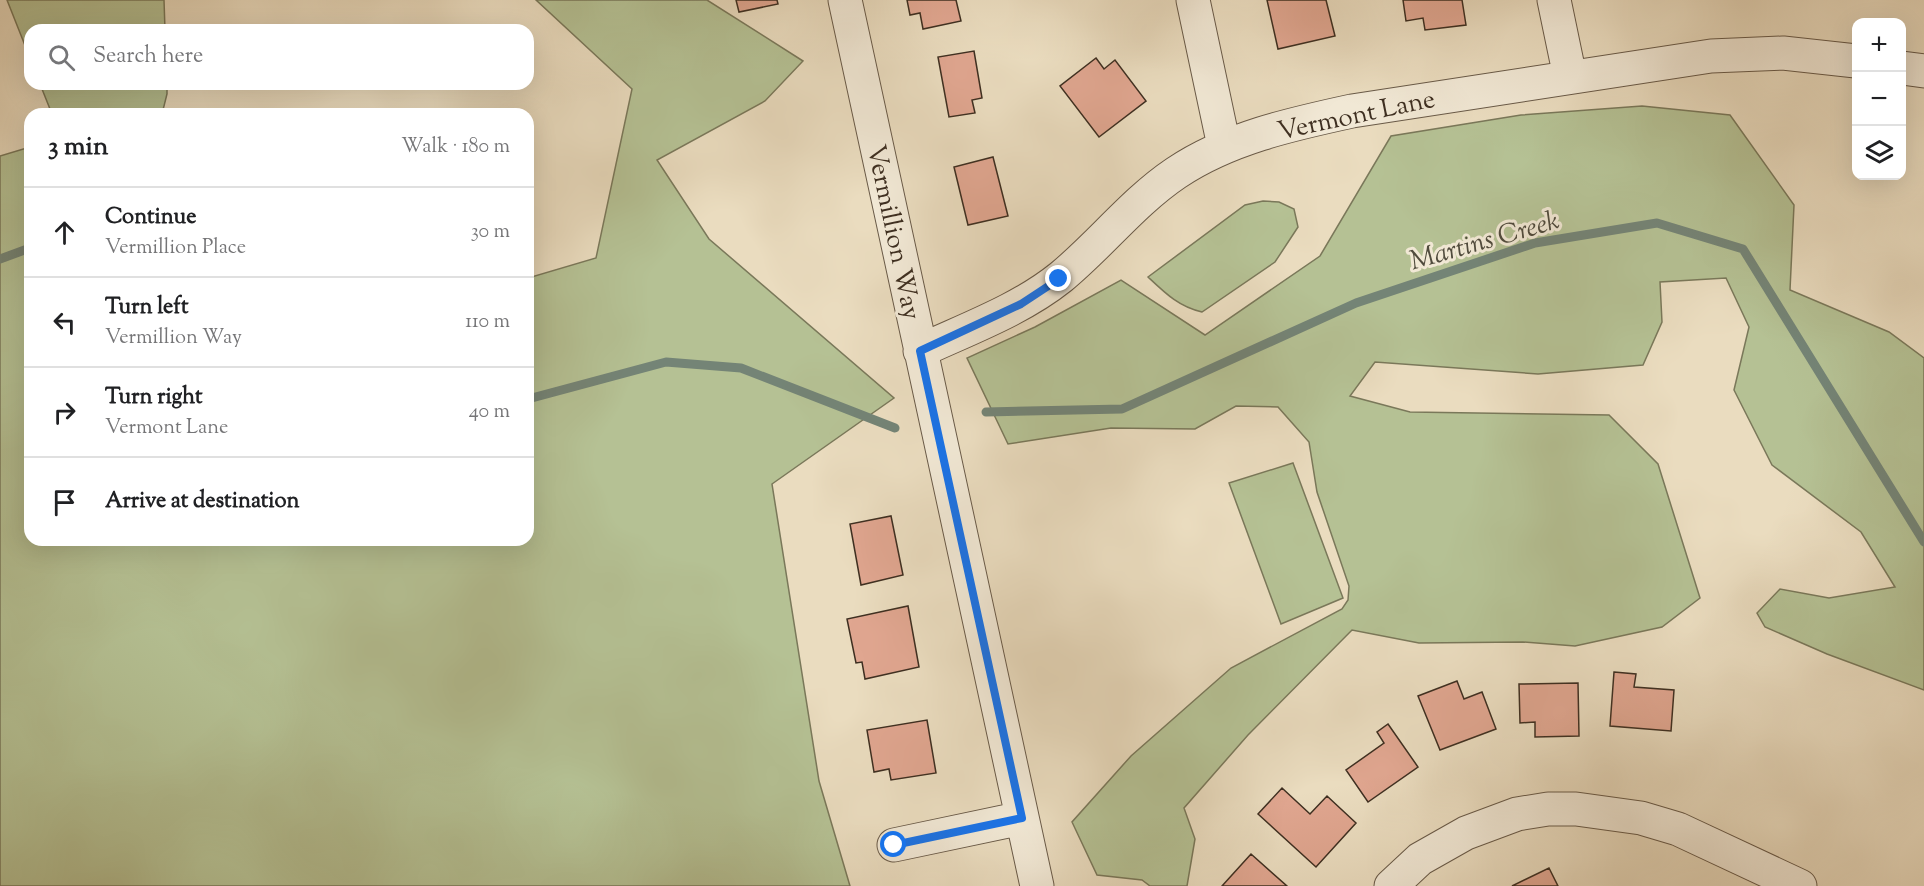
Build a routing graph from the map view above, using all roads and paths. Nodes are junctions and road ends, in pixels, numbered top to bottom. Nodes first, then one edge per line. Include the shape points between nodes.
1 (845, 0) edge
2 (1193, 0) edge
3 (1554, 0) edge
4 (1852, 60) edge
5 (1906, 69) edge
6 (1924, 71) edge
7 (1570, 77) junction
8 (1224, 146) junction
9 (920, 351) junction
10 (1022, 818) junction
11 (894, 845) dead end
12 (1036, 886) edge
13 (1391, 886) edge
14 (1800, 886) edge

1 - 9 street, Vermillion Way
2 - 8 street
3 - 7 street
4 - 7 street, Vermont Lane via 1783,53 1711,56
5 - 6 street
7 - 8 street, Vermont Lane via 1352,111
8 - 9 street, Vermont Lane via 1177,172 1149,194 1059,279 1021,304
9 - 10 street, Vermillion Way
10 - 11 street
10 - 12 street, Vermillion Way
13 - 14 street via 1419,859 1466,833 1517,814 1548,809 1641,818 1678,829

